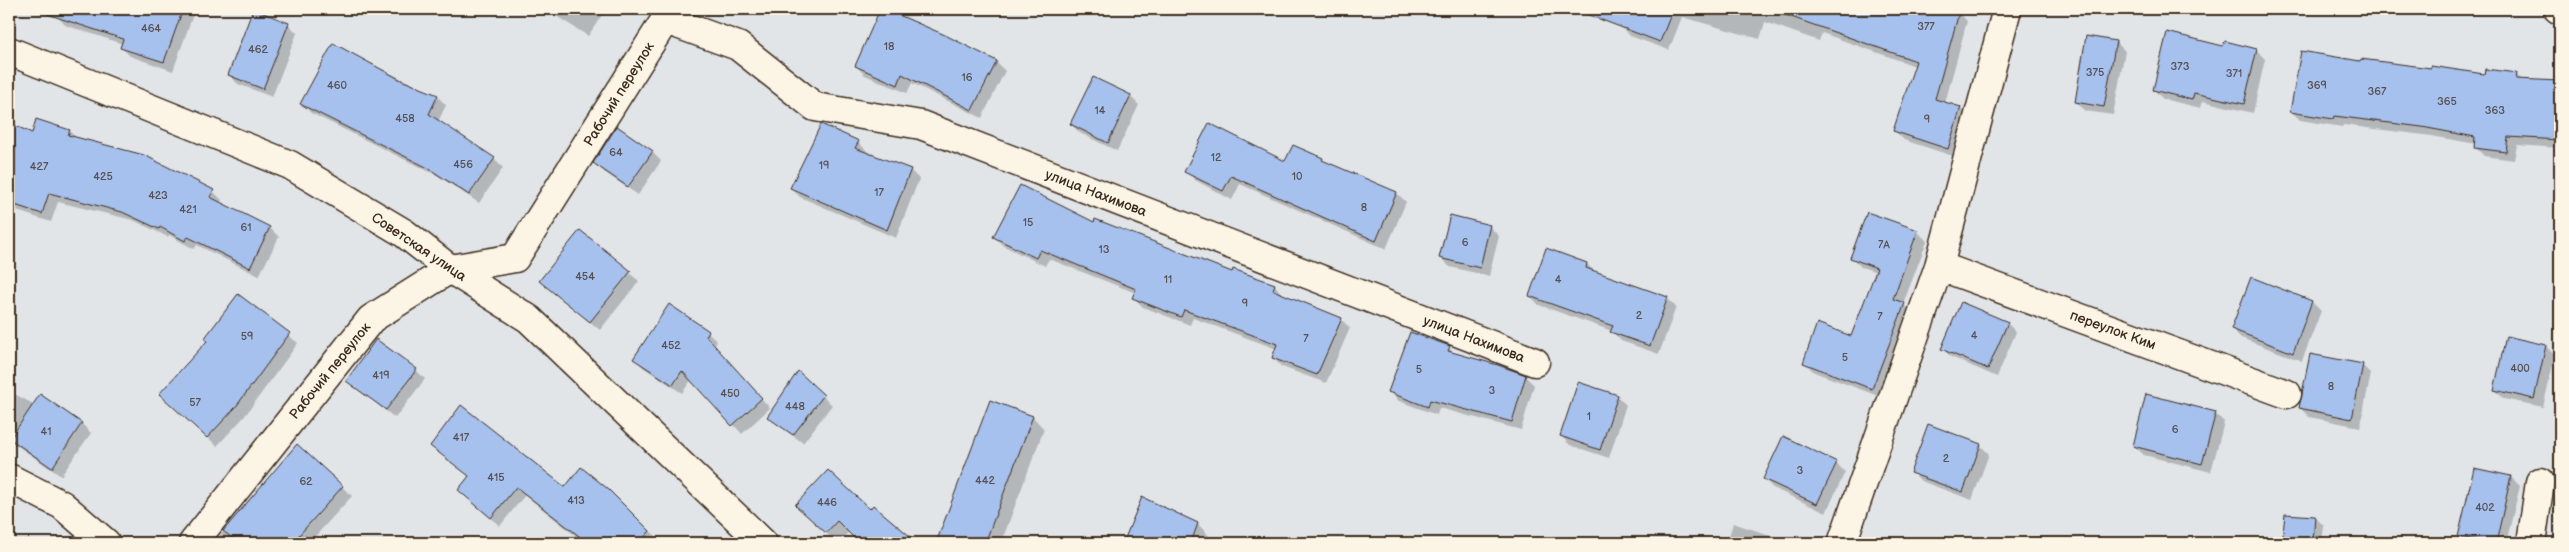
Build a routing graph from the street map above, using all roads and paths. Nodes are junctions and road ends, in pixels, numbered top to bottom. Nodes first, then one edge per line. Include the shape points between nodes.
1 (2007, 9) edge
2 (669, 14) edge
3 (9, 51) edge
4 (1939, 266) junction
5 (450, 269) junction
6 (1535, 362) dead end
7 (2287, 394) dead end
8 (9, 478) edge
9 (2540, 482) dead end
10 (106, 543) edge
11 (193, 543) edge
12 (763, 543) edge
13 (1842, 543) edge
14 (2532, 543) edge

1 - 4 street
2 - 5 street, Рабочий переулок via 515,258
2 - 6 street, улица Нахимова via 738,46 815,107 921,125
3 - 5 street, Советская улица via 290,166 404,233
4 - 7 street, переулок Ким
4 - 13 street
5 - 11 street, Рабочий переулок via 371,319
5 - 12 street, Советская улица via 529,319
8 - 10 street via 62,505
9 - 14 street

